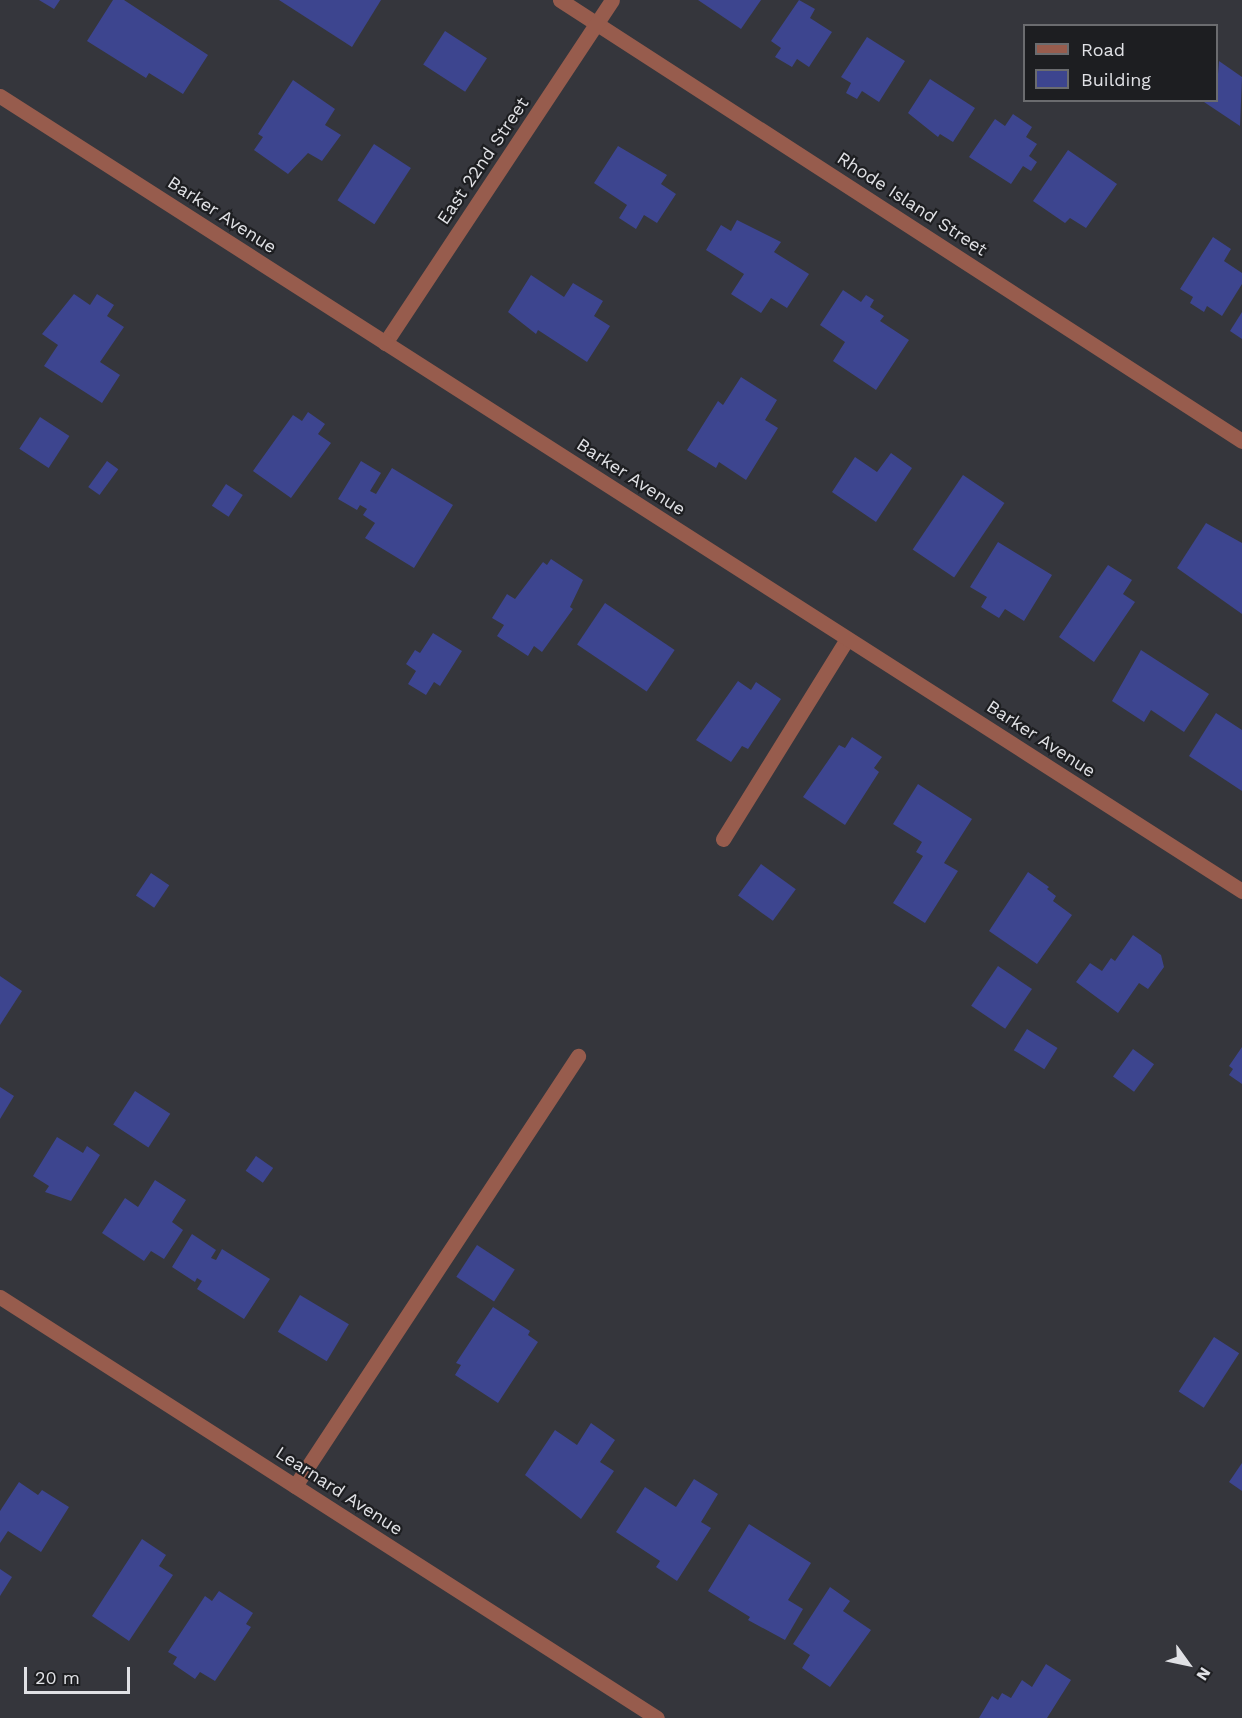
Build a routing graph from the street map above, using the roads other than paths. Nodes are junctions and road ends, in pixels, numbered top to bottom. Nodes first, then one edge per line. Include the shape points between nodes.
1 (560, 0) edge
2 (612, 0) edge
3 (597, 24) junction
4 (0, 96) edge
5 (386, 343) junction
6 (1242, 441) edge
7 (847, 639) junction
8 (723, 839) dead end
9 (1242, 891) edge
10 (578, 1056) dead end
11 (0, 1297) edge
12 (295, 1486) junction
13 (657, 1718) edge

1 - 3 street, Rhode Island Street
2 - 3 street, East 22nd Street
3 - 5 street, East 22nd Street
3 - 6 street, Rhode Island Street
4 - 5 street, Barker Avenue
5 - 7 street, Barker Avenue
7 - 8 street
7 - 9 street, Barker Avenue
10 - 12 street
11 - 12 street, Learnard Avenue
12 - 13 street, Learnard Avenue

